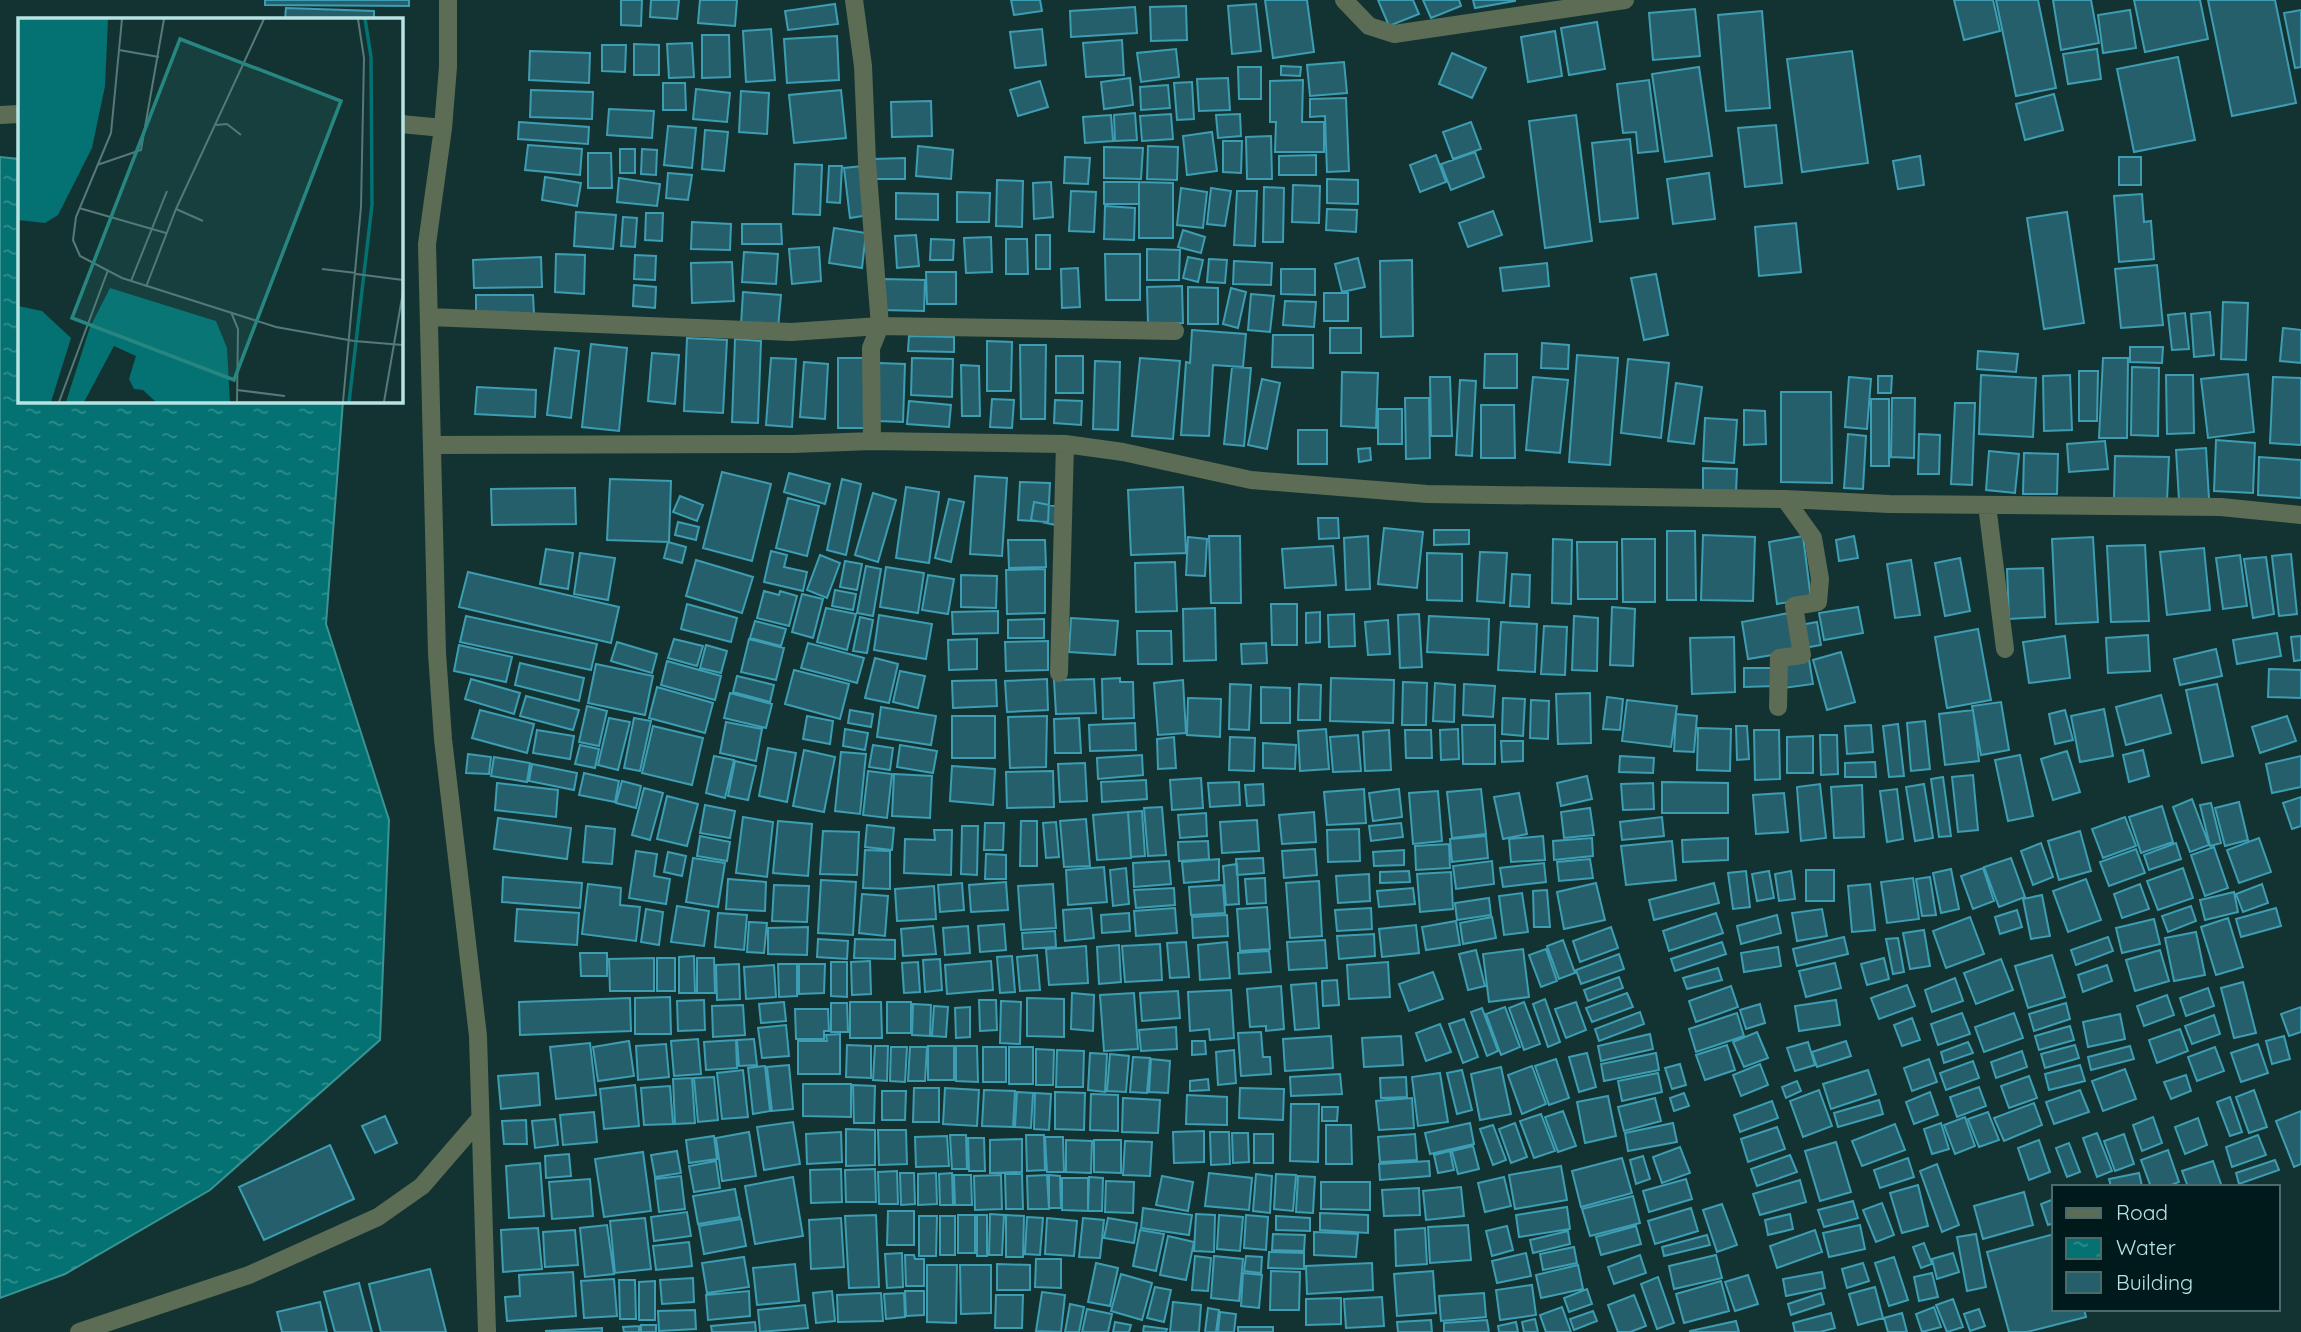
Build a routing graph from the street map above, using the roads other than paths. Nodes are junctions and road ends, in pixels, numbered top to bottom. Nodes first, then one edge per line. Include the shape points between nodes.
1 (448, 0) edge
2 (854, 0) edge
3 (1344, 0) edge
4 (1625, 0) edge
5 (18, 114) edge
6 (0, 115) edge
7 (402, 124) edge
8 (443, 128) junction
9 (429, 317) junction
10 (880, 326) junction
11 (1175, 331) dead end
12 (872, 441) junction
13 (1065, 444) junction
14 (432, 445) junction
15 (1785, 499) junction
16 (1987, 506) junction
17 (2301, 515) edge
18 (2005, 649) dead end
19 (1059, 673) dead end
20 (1778, 707) dead end
21 (479, 1120) junction
22 (105, 1328) edge
23 (79, 1332) edge
24 (487, 1332) edge

1 - 8 street
2 - 10 street via 863,66
3 - 4 street via 1369,26 1394,34
5 - 6 street
7 - 8 street
8 - 9 street via 427,244
9 - 10 street via 791,332
9 - 14 street
10 - 11 street
10 - 12 street via 871,348
12 - 13 street
12 - 14 street
13 - 15 street via 1251,480 1427,494
13 - 19 street
14 - 21 street via 437,653 478,1037
15 - 16 street
15 - 20 street via 1813,538 1820,579 1818,603 1794,606 1802,655 1779,658
16 - 17 street via 2221,508
16 - 18 street
21 - 22 street via 422,1185 378,1217 249,1275
21 - 24 street
22 - 23 street

